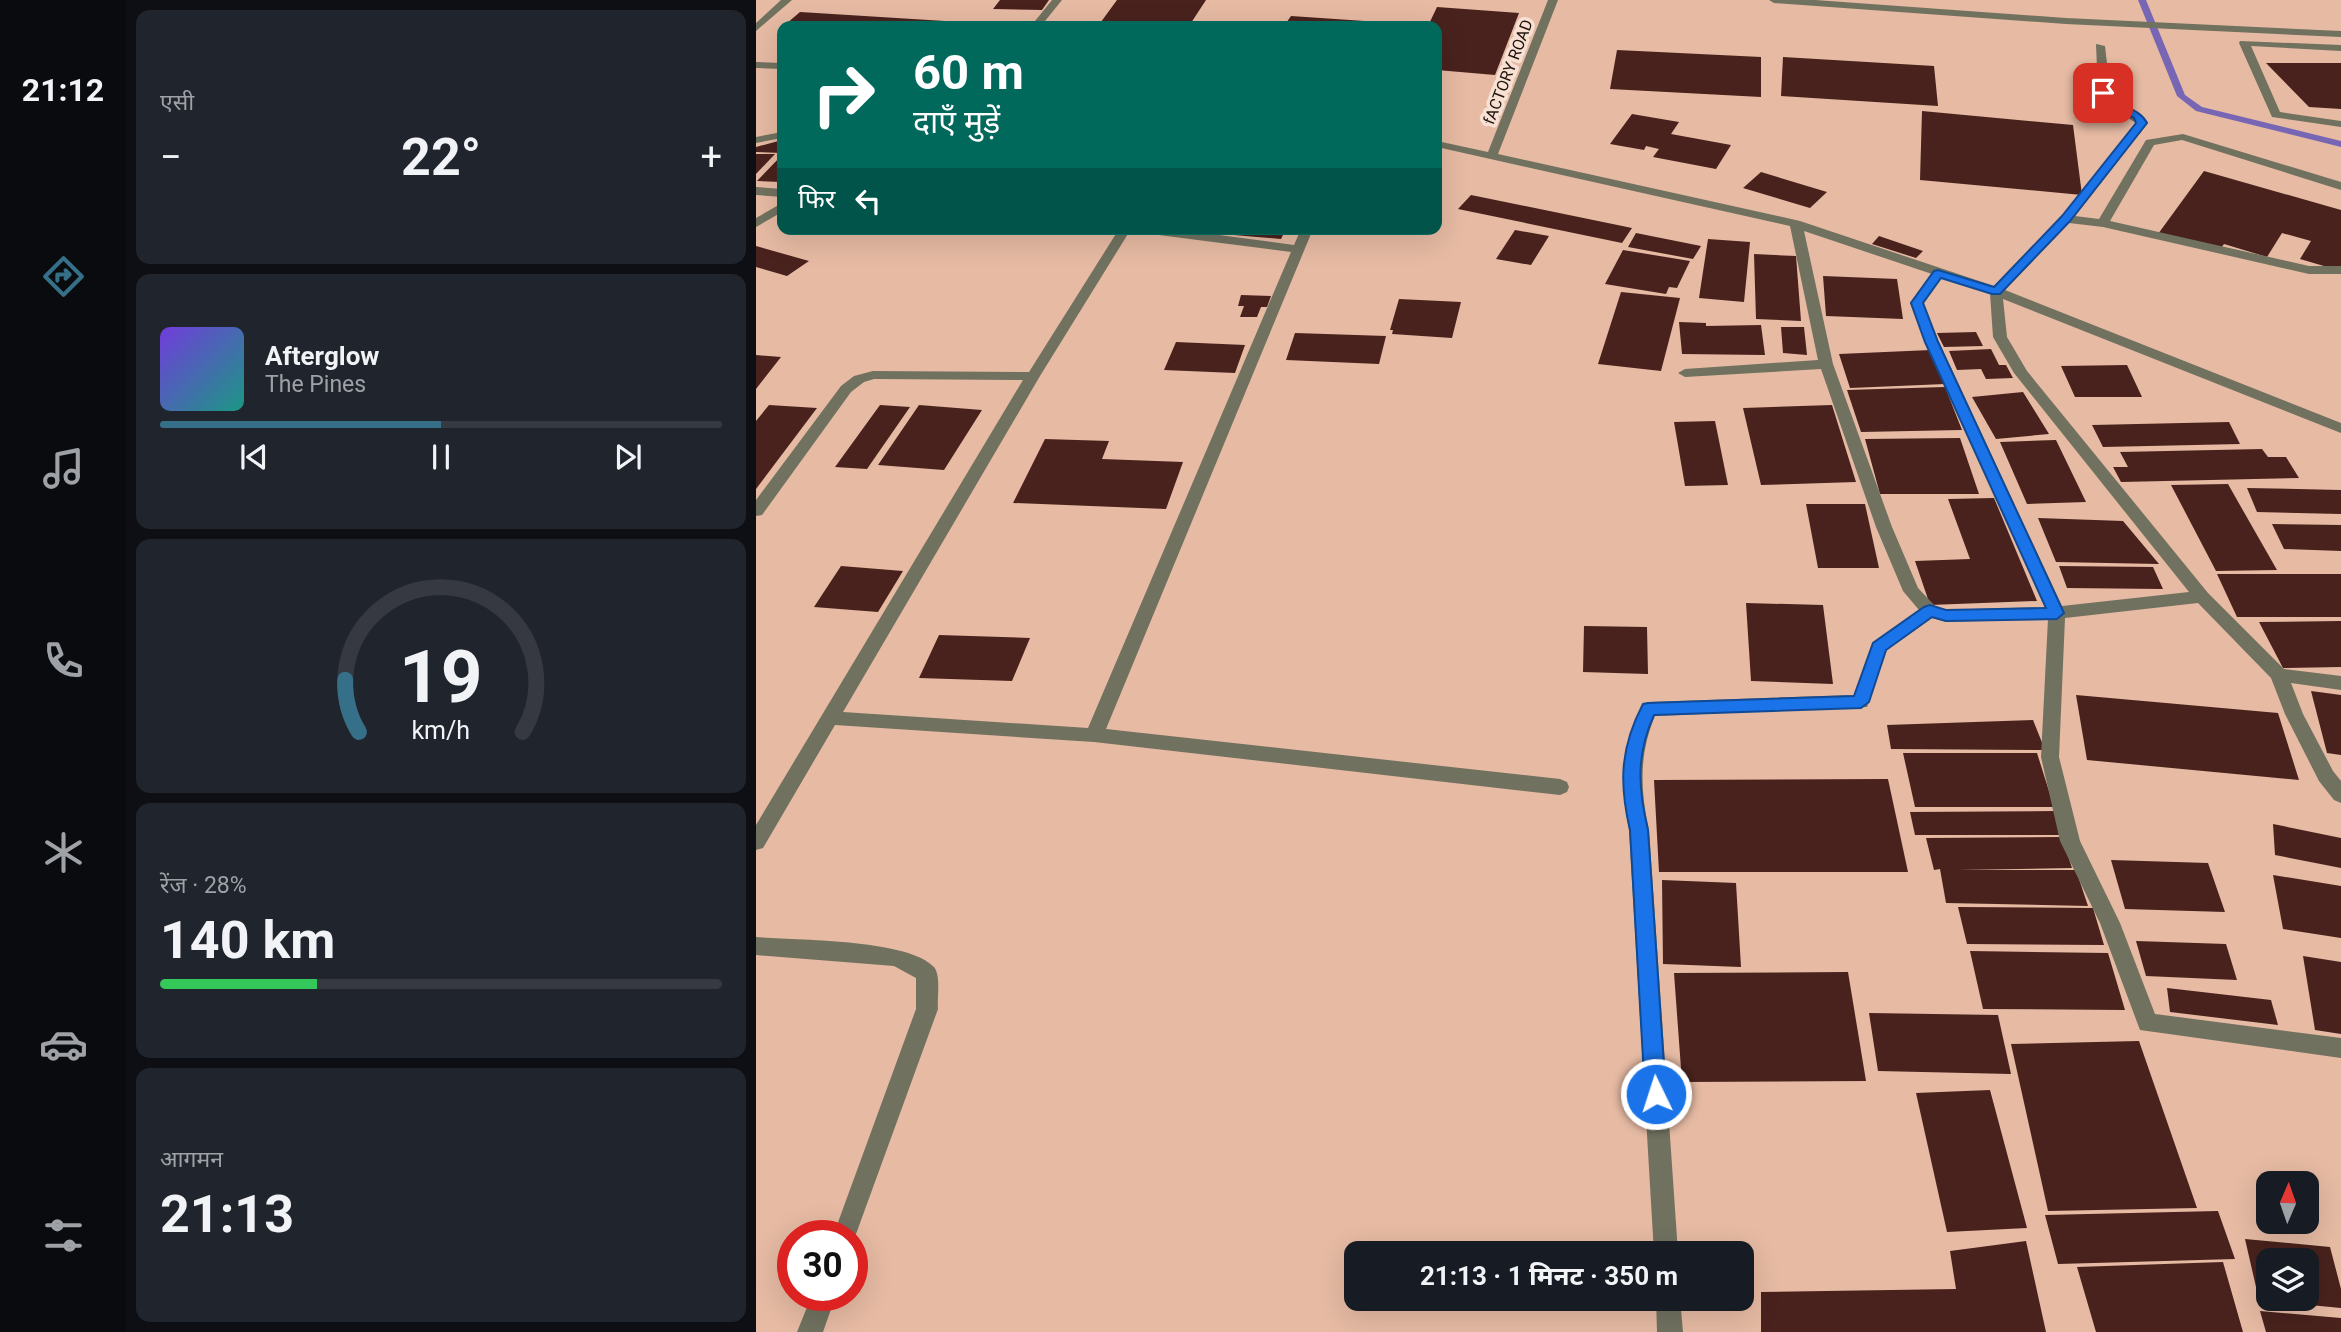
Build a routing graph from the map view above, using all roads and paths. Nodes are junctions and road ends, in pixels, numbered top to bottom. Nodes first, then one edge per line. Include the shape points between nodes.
1 (787, 0) edge
2 (1057, 0) edge
3 (1553, 0) edge
4 (1774, 0) edge
5 (1040, 21) edge
6 (756, 28) edge
7 (2341, 34) edge
8 (2100, 46) dead end
9 (2341, 48) edge
10 (756, 65) edge
11 (777, 66) edge
12 (2341, 124) edge
13 (777, 136) edge
14 (756, 140) edge
15 (1442, 145) edge
16 (1492, 156) junction
17 (2341, 186) edge
18 (756, 191) edge
19 (777, 193) edge
20 (777, 210) edge
21 (2066, 219) junction
22 (756, 223) edge
23 (2102, 223) junction
24 (1796, 224) junction
25 (1121, 235) edge
26 (1190, 235) edge
27 (1305, 235) edge
28 (1299, 249) junction
29 (2341, 270) edge
30 (1938, 274) junction
31 (1996, 291) junction
32 (1826, 365) junction
33 (1685, 373) dead end
34 (1033, 376) junction
35 (2341, 428) edge
36 (756, 511) edge
37 (2202, 597) junction
38 (1930, 611) junction
39 (2057, 613) junction
40 (2279, 675) junction
41 (2341, 683) edge
42 (829, 718) junction
43 (1094, 735) junction
44 (1560, 787) dead end
45 (2341, 795) edge
46 (756, 842) edge
47 (756, 946) edge
48 (2341, 1048) edge
49 (851, 1220) edge
50 (1665, 1241) edge
51 (818, 1311) edge
52 (1669, 1311) edge
53 (810, 1332) edge
54 (1670, 1332) edge

1 - 6 street
2 - 5 street
3 - 16 street, fACTORY ROAD
4 - 7 street
8 - 21 street via 2106,100 2142,123
9 - 12 street via 2244,43 2276,115
10 - 11 street
13 - 14 street
15 - 16 street
16 - 24 street
17 - 23 street via 2183,137 2164,139 2150,142
18 - 19 street
20 - 22 street
21 - 23 street
21 - 31 street
23 - 29 street via 2309,270
24 - 30 street
24 - 32 street
25 - 34 street
26 - 28 street
27 - 28 street
28 - 43 street
30 - 31 street
30 - 39 street via 1917,303
31 - 35 street
31 - 37 street via 2000,337 2021,373
32 - 33 street
32 - 38 street via 1911,591
34 - 36 street via 873,375 859,379 846,389
34 - 42 street
37 - 39 street
37 - 40 street
38 - 39 street via 1946,615
38 - 50 street via 1879,647 1861,702 1648,709 1636,738 1630,793 1639,830
39 - 48 street via 2050,757 2070,841 2110,923 2148,1023
40 - 41 street
40 - 45 street via 2326,776
42 - 43 street
42 - 46 street
43 - 44 street
47 - 49 street via 897,957 926,973 927,1009
51 - 53 street
52 - 54 street

